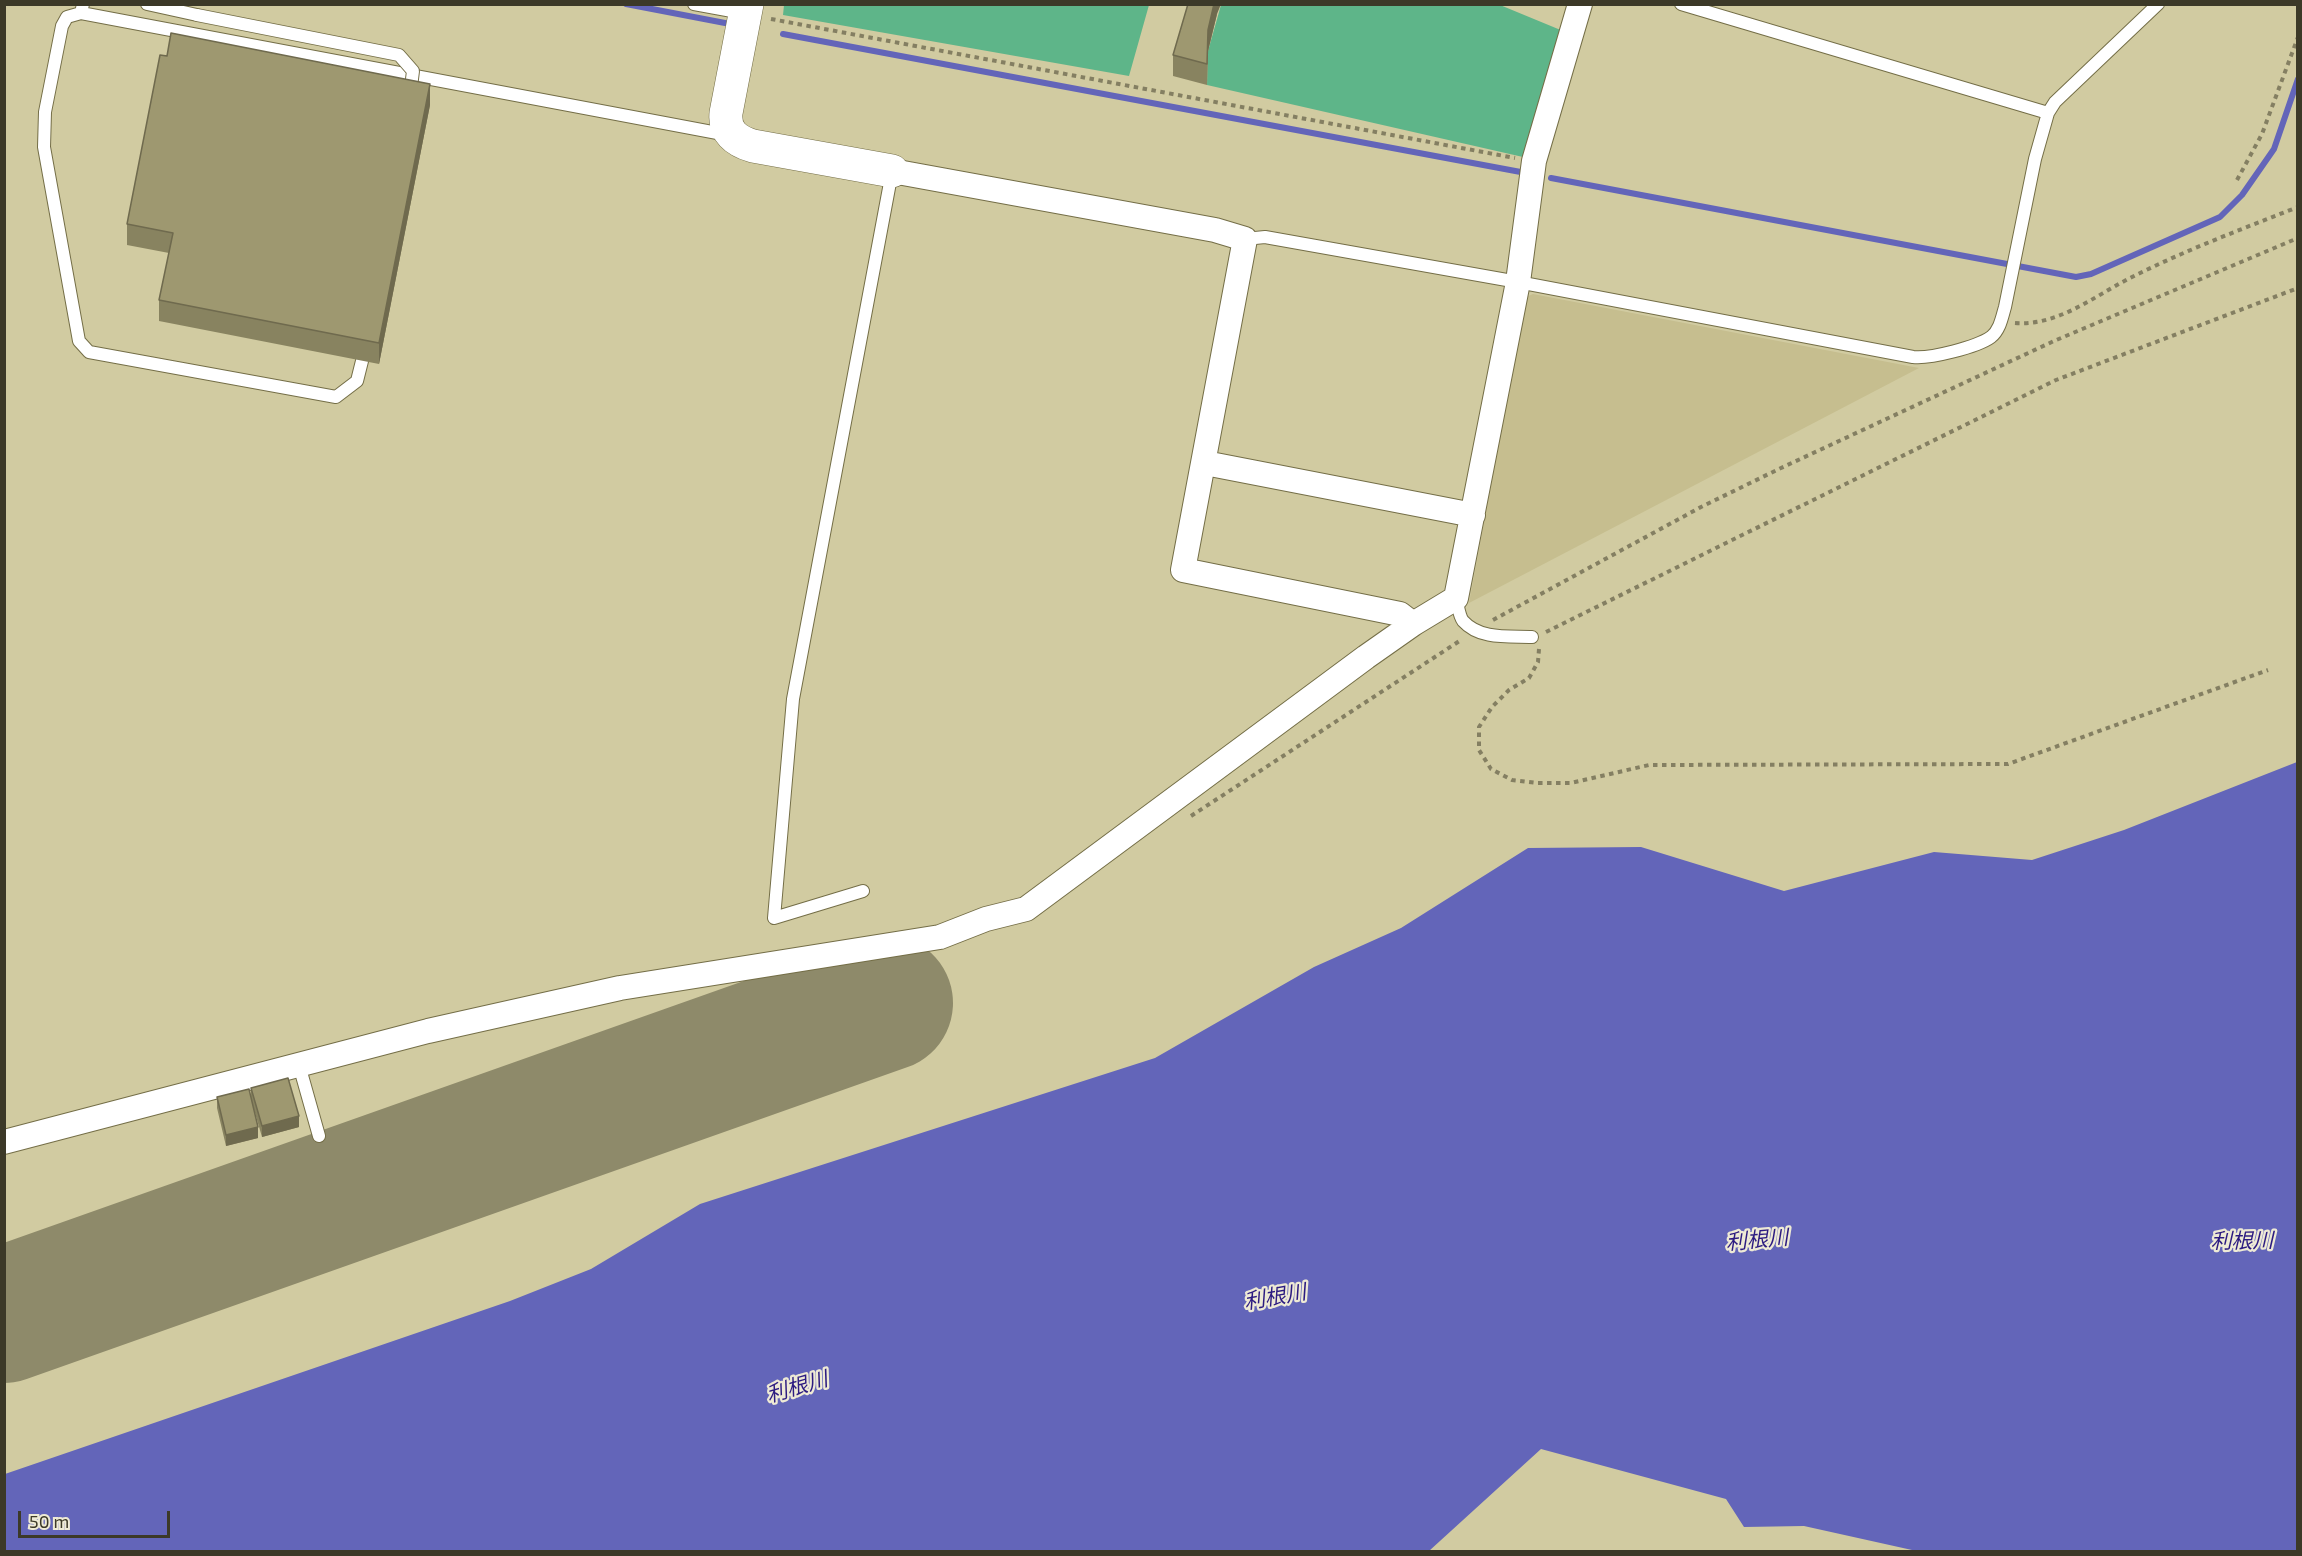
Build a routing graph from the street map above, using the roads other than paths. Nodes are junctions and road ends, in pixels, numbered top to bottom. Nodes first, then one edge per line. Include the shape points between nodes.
1 (112, 4) edge
2 (147, 4) edge
3 (694, 4) edge
4 (1580, 4) edge
5 (1681, 4) edge
6 (2158, 4) edge
7 (82, 9) edge
8 (753, 10) edge
9 (109, 19) junction
10 (410, 102) edge
11 (2048, 113) junction
12 (732, 136) junction
13 (892, 171) junction
14 (1245, 239) junction
15 (1518, 282) junction
16 (362, 361) edge
17 (1205, 462) junction
18 (1473, 515) junction
19 (1456, 598) junction
20 (1413, 624) junction
21 (1533, 637) road end
22 (863, 891) dead end
23 (299, 1065) junction
24 (319, 1136) dead end
25 (4, 1142) edge

1 - 9 lane
2 - 10 lane, bridge via 399,55 413,71
3 - 8 lane
4 - 15 street via 1534,161
5 - 11 lane
6 - 11 lane
7 - 9 lane
7 - 16 lane via 67,17 62,26 45,112 44,147 79,341 89,352 336,397 357,381
8 - 12 street via 725,123
9 - 12 lane
11 - 15 lane via 2002,318 1991,337 1978,343 1935,356 1913,357
12 - 13 street via 753,146
13 - 14 street via 1204,228
13 - 22 lane via 793,699 774,918
14 - 15 lane via 1265,237
14 - 17 street
15 - 18 street
17 - 18 street
17 - 20 street via 1183,570 1400,614
18 - 19 street
19 - 20 street
19 - 21 lane via 1462,620 1475,630 1491,636
20 - 23 street via 1026,909 940,937 620,988
23 - 24 lane
23 - 25 street

